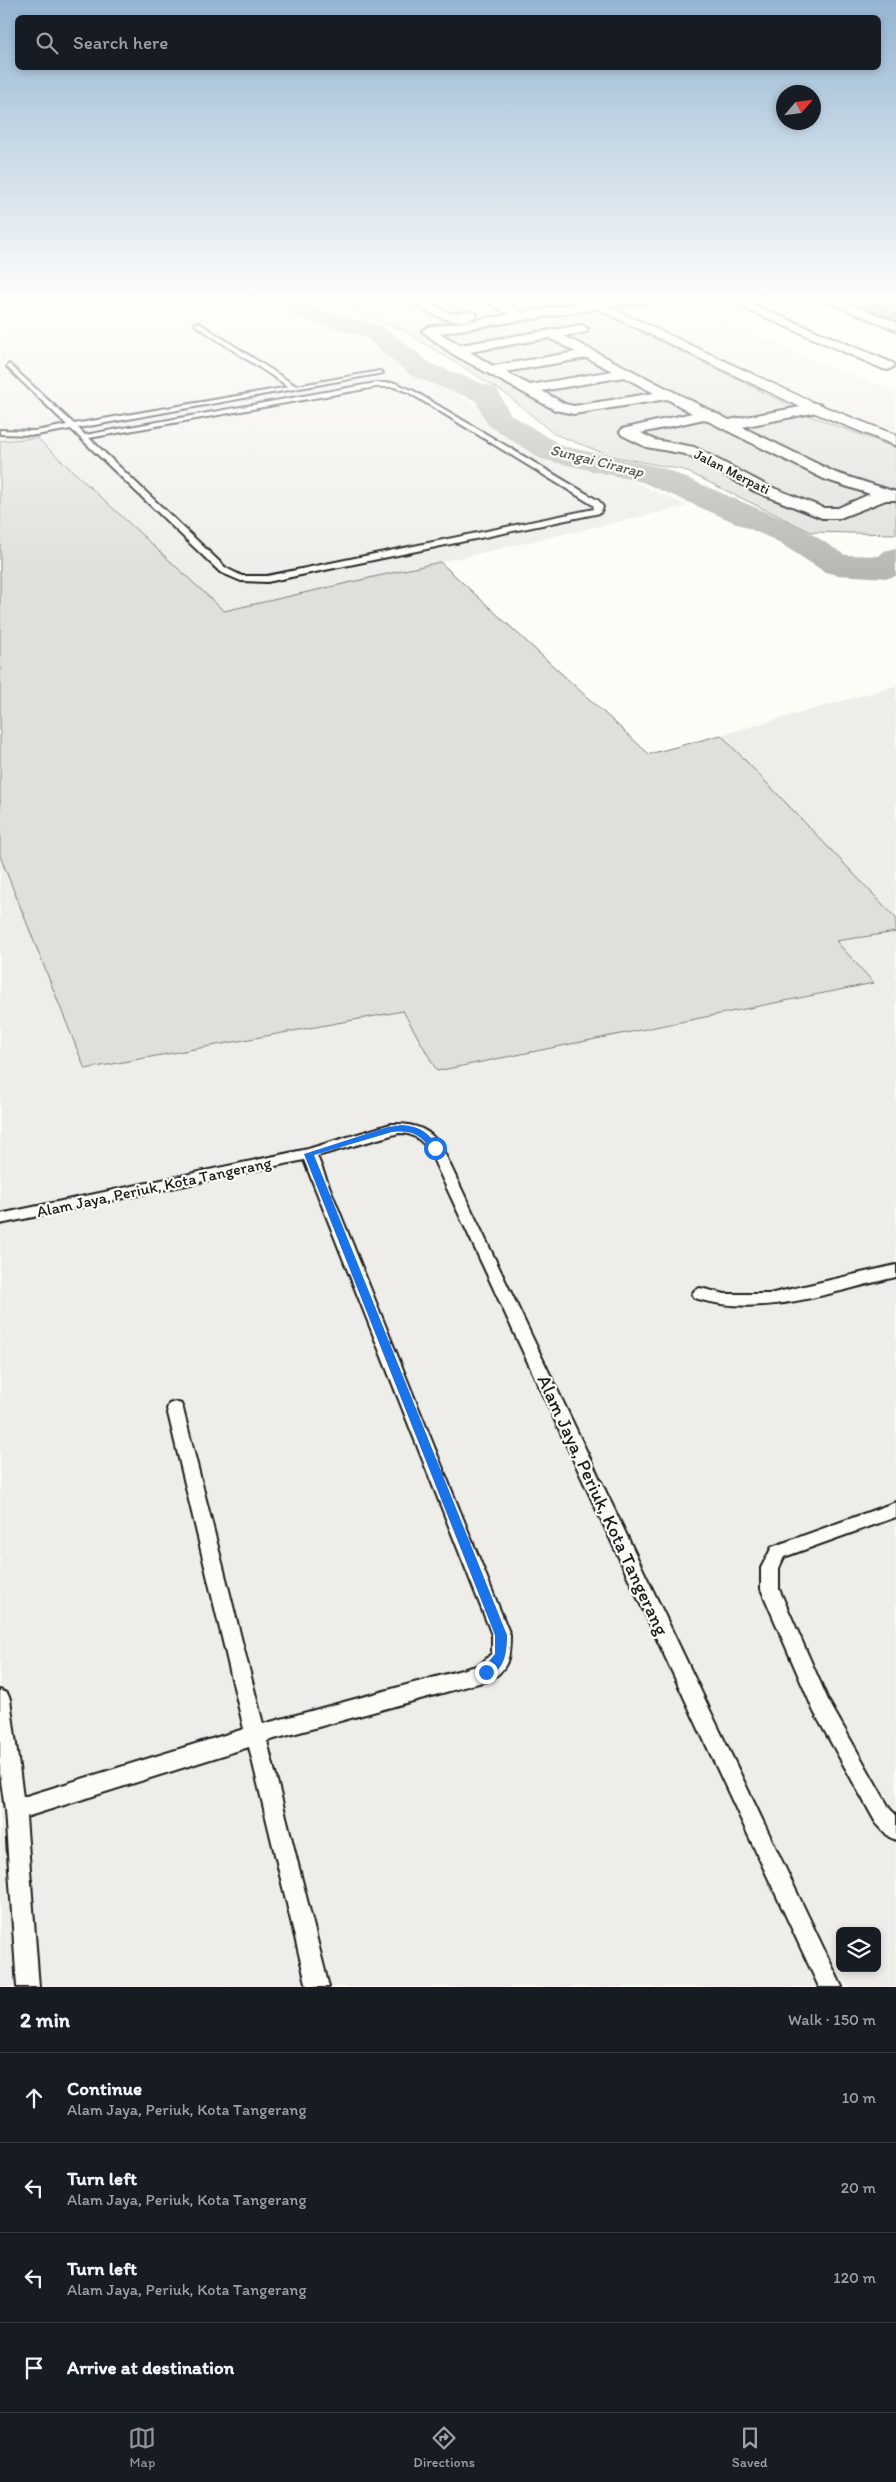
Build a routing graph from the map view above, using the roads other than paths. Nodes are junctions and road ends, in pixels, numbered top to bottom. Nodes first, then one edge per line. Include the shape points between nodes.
1 (35, 391) edge
2 (279, 391) edge
3 (344, 391) edge
4 (407, 391) edge
5 (531, 391) edge
6 (660, 391) edge
7 (780, 391) edge
8 (668, 395) junction
9 (817, 408) junction
10 (706, 414) junction
11 (727, 425) junction
12 (72, 426) junction
13 (0, 432) edge
14 (83, 437) junction
15 (896, 441) edge
16 (890, 496) edge
17 (309, 1154) junction
18 (0, 1219) edge
19 (896, 1271) edge
20 (700, 1294) dead end
21 (175, 1409) dead end
22 (896, 1509) edge
23 (0, 1698) edge
24 (256, 1735) junction
25 (15, 1810) junction
26 (896, 1830) edge
27 (28, 1987) edge
28 (318, 1987) edge
29 (831, 1987) edge

1 - 12 lane
2 - 12 lane
3 - 14 lane
4 - 14 lane via 596,502 597,511 267,579 241,578 223,570
5 - 8 street via 560,408 574,410
6 - 8 street
7 - 9 main road
8 - 10 street
9 - 11 street
9 - 15 main road
10 - 11 street
10 - 16 street, Jalan Merpati via 626,432 651,444 689,450 760,488 822,513 840,513
11 - 16 street via 830,476
12 - 13 lane via 36,432
12 - 14 lane
17 - 18 lane, Alam Jaya, Periuk, Kota Tangerang
17 - 24 lane via 501,1635 501,1656 486,1672
17 - 29 lane, Alam Jaya, Periuk, Kota Tangerang via 402,1128 424,1134 435,1148
19 - 20 lane via 769,1300 725,1300
21 - 24 lane
22 - 26 lane via 778,1552 770,1568 770,1589 821,1706 883,1816
23 - 25 lane
24 - 25 lane
24 - 28 lane
25 - 27 lane

